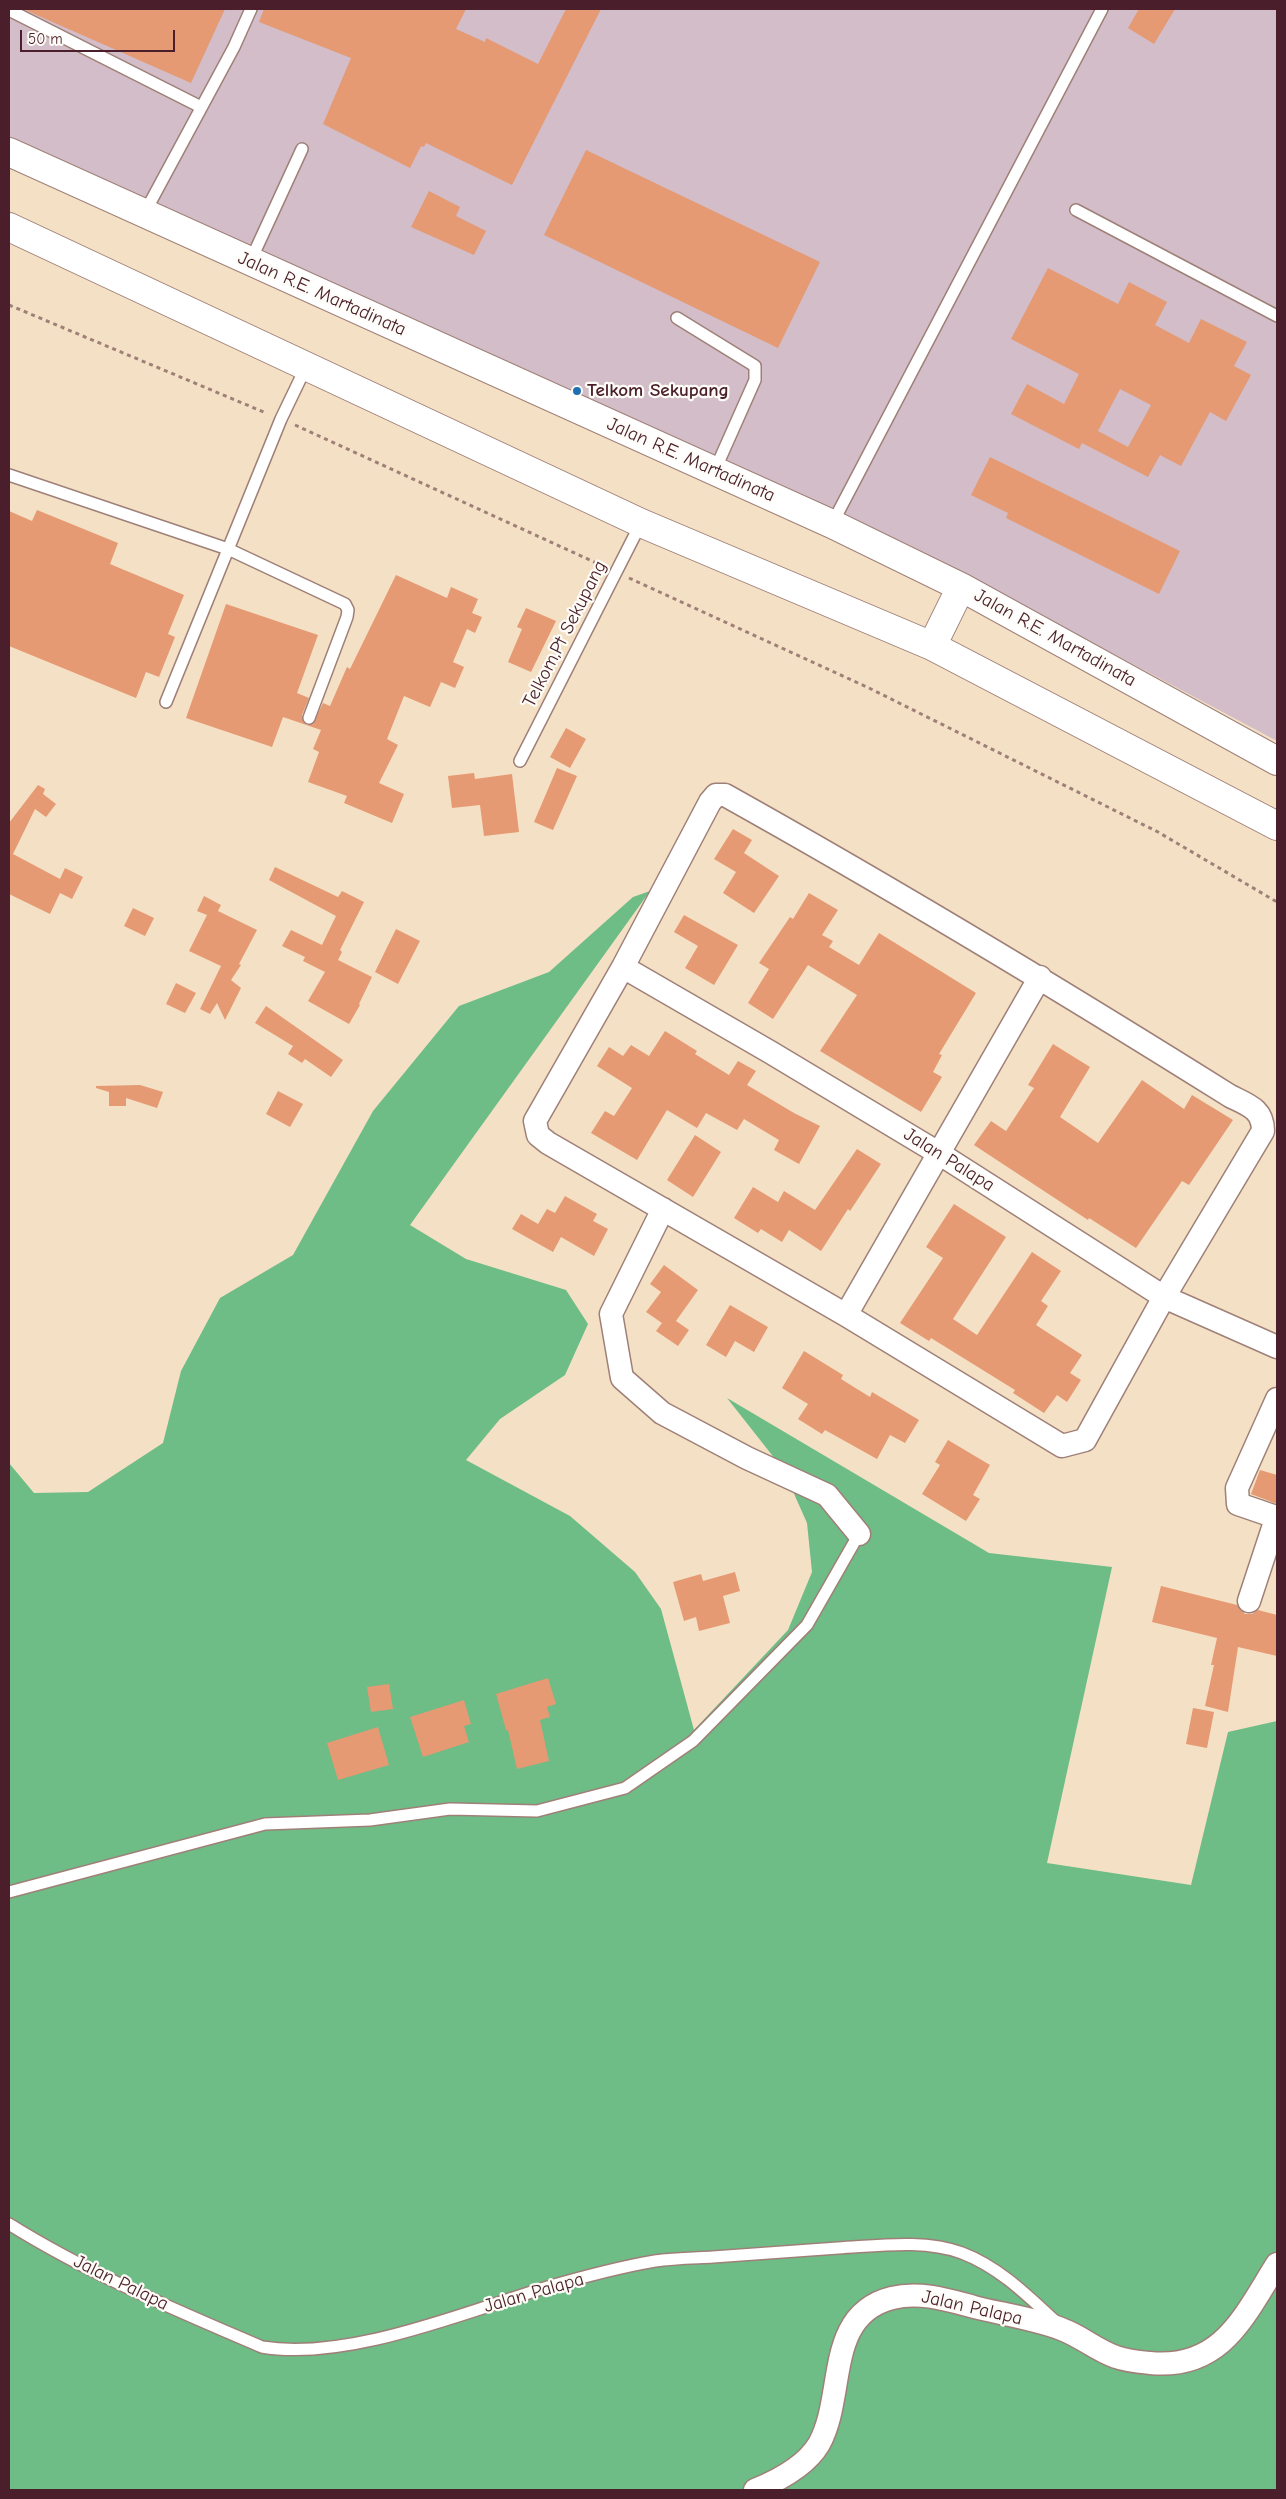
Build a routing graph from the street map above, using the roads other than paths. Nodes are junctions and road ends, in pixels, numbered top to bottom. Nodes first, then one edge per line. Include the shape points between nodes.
1 (251, 9) edge
2 (1102, 9) edge
3 (9, 10) edge
4 (201, 107) junction
5 (302, 149) dead end
6 (9, 152) edge
7 (1076, 210) dead end
8 (144, 214) junction
9 (9, 227) edge
10 (250, 262) junction
11 (1277, 316) edge
12 (677, 318) dead end
13 (306, 367) junction
14 (715, 470) junction
15 (9, 475) edge
16 (641, 523) junction
17 (832, 524) junction
18 (228, 549) junction
19 (961, 586) junction
20 (932, 646) junction
21 (166, 702) dead end
22 (309, 718) dead end
23 (520, 761) dead end
24 (1277, 761) edge
25 (1277, 826) edge
26 (622, 967) junction
27 (1040, 977) junction
28 (940, 1154) junction
29 (663, 1209) junction
30 (1164, 1297) junction
31 (846, 1315) junction
32 (1277, 1347) edge
33 (1277, 1399) edge
34 (859, 1534) joint
35 (1249, 1602) dead end
36 (9, 1892) edge
37 (9, 2224) edge
38 (1277, 2264) edge
39 (1064, 2330) junction
40 (755, 2490) edge

1 - 4 lane
2 - 17 lane
3 - 4 lane
4 - 8 lane
5 - 10 lane
6 - 8 highway, Jalan R.E. Martadinata
7 - 11 lane
8 - 10 highway, Jalan R.E. Martadinata
9 - 13 highway
10 - 14 highway, Jalan R.E. Martadinata
12 - 14 lane via 755,366 755,380
13 - 16 highway
13 - 18 lane
14 - 17 highway, Jalan R.E. Martadinata
15 - 18 lane
16 - 20 highway
16 - 23 lane, Telkom,Pt Sekupang
17 - 19 highway, Jalan R.E. Martadinata
18 - 21 lane
18 - 22 lane via 345,604 348,610
19 - 20 highway
19 - 24 highway, Jalan R.E. Martadinata
20 - 25 highway
26 - 27 street via 710,802 716,795 725,795 871,876
26 - 28 street, Jalan Palapa
26 - 29 street via 535,1121 538,1135 548,1143
27 - 28 street
27 - 30 street via 1230,1096 1257,1109 1263,1120 1263,1131
28 - 30 street, Jalan Palapa
28 - 31 street
29 - 31 street
29 - 34 street via 611,1314 622,1378 662,1414 827,1495
30 - 31 street via 1085,1440 1062,1446
30 - 32 street, Jalan Palapa
33 - 35 street via 1237,1488 1238,1504 1273,1516 1275,1522
34 - 36 lane via 808,1625 693,1741 625,1788 537,1811 450,1809 370,1820 264,1824
37 - 39 lane, Jalan Palapa via 145,2297 262,2347 281,2350 311,2350 355,2343 419,2327 544,2288 654,2262 880,2246 919,2246 962,2253 991,2268 1021,2290
38 - 39 street, Jalan Palapa via 1237,2326 1216,2347 1180,2363 1116,2357
39 - 40 street, Jalan Palapa via 916,2295 890,2298 876,2304 856,2320 845,2340 827,2428 818,2446 805,2461

